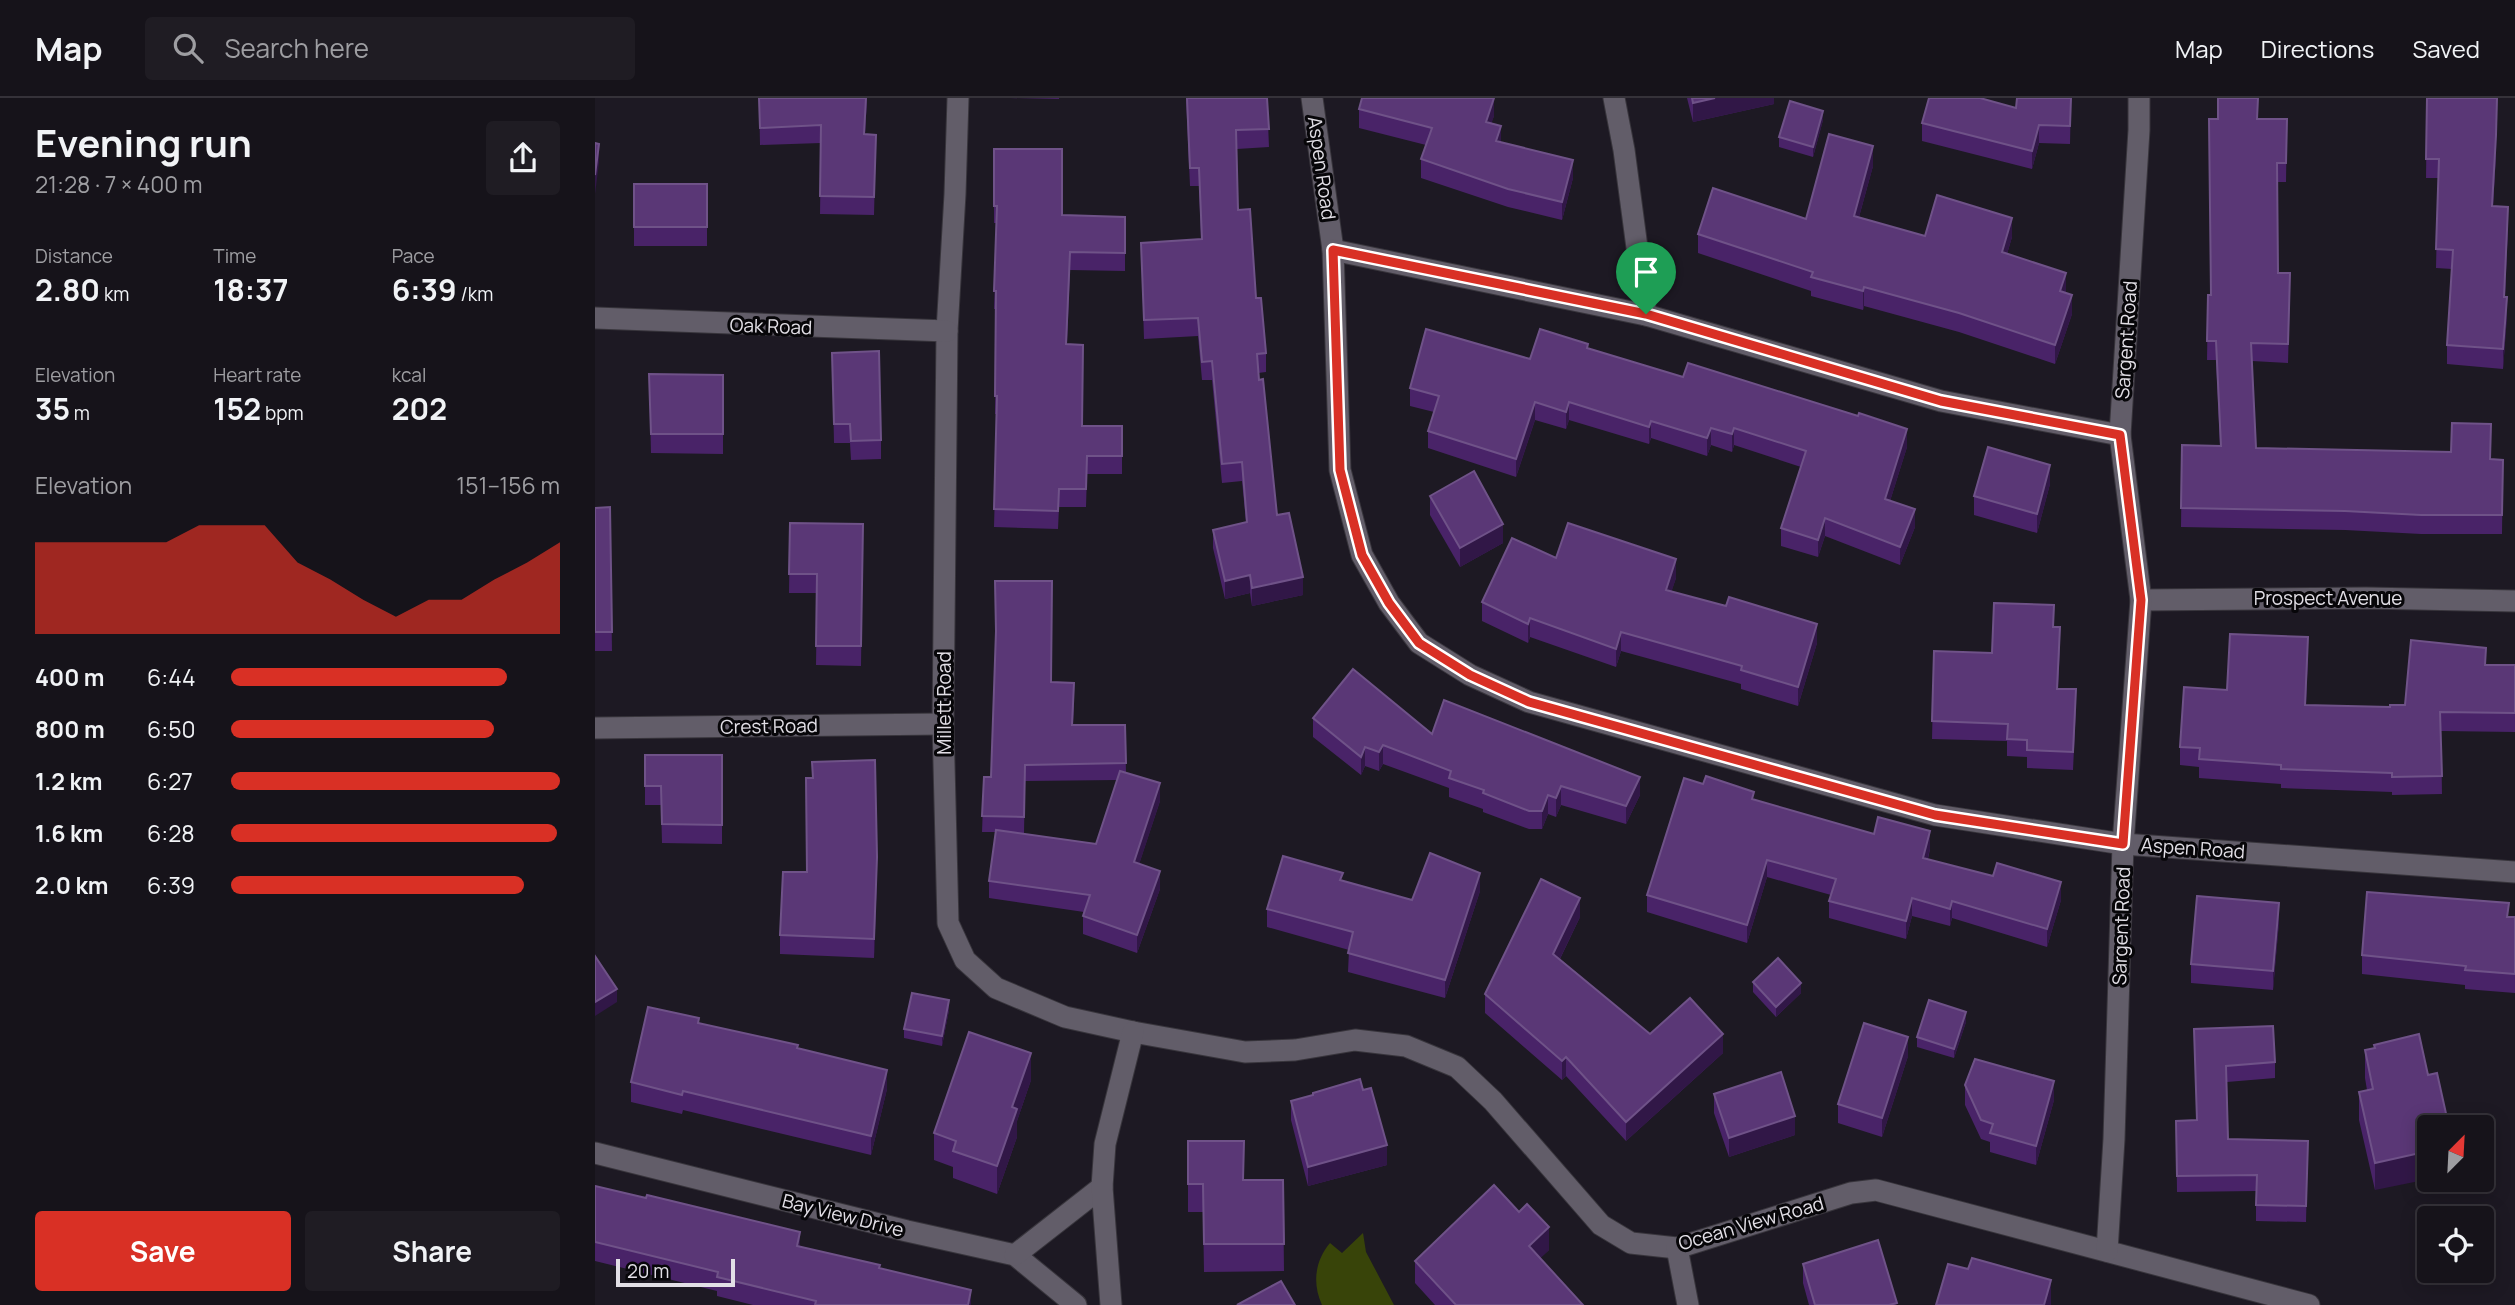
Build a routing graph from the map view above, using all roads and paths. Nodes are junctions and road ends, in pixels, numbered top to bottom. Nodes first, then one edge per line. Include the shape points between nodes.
1 (958, 98) edge
2 (1312, 98) edge
3 (1614, 98) edge
4 (2139, 98) edge
5 (1333, 250) junction
6 (1646, 314) junction
7 (595, 318) edge
8 (947, 331) junction
9 (2120, 435) junction
10 (2141, 600) junction
11 (2515, 601) edge
12 (943, 724) junction
13 (595, 729) edge
14 (2123, 844) junction
15 (2515, 872) edge
16 (1133, 1032) junction
17 (595, 1153) edge
18 (1102, 1187) junction
19 (1677, 1248) junction
20 (2107, 1251) junction
21 (1014, 1255) junction
22 (1076, 1305) edge
23 (1111, 1305) edge
24 (1688, 1305) edge
25 (2309, 1305) edge

1 - 8 street, Millett Road
2 - 5 street, Aspen Road
3 - 6 street
4 - 9 street, Sargent Road
5 - 6 street
5 - 14 street, Aspen Road via 1340,470 1362,555 1419,643 1470,675 1529,702 1935,815
6 - 9 street via 1941,401
7 - 8 street, Oak Road
8 - 12 street, Millett Road
9 - 10 street, Sargent Road
10 - 11 street, Prospect Avenue
10 - 14 street, Sargent Road
12 - 13 street, Crest Road
12 - 16 street, Millett Road via 948,923 965,960 996,988 1065,1017
14 - 15 street, Aspen Road
14 - 20 street, Sargent Road
16 - 18 street via 1105,1144
16 - 19 street, Ocean View Road via 1245,1052 1296,1050 1355,1040 1406,1046 1457,1067 1493,1101 1601,1226 1631,1242
17 - 21 street, Bay View Drive
18 - 21 street
18 - 23 street
19 - 20 street, Ocean View Road via 1876,1190
19 - 24 street
20 - 25 street, Ocean View Road
21 - 22 street, Bay View Drive

